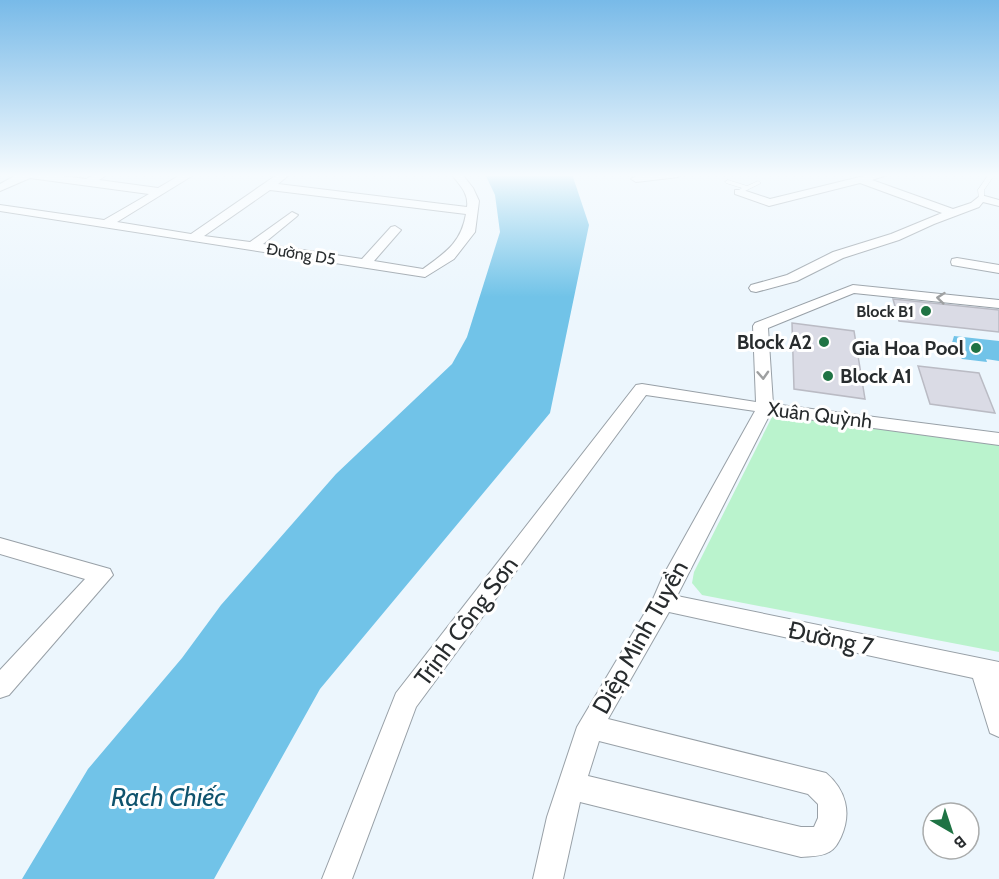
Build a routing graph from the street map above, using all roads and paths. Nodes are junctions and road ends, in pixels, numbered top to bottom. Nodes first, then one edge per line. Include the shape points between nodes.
1 (47, 215) edge
2 (121, 215) edge
3 (226, 215) edge
4 (292, 215) dead end
5 (471, 215) edge
6 (947, 215) edge
7 (106, 224) junction
8 (394, 230) dead end
9 (193, 238) junction
10 (252, 247) junction
11 (957, 262) dead end
12 (365, 264) junction
13 (999, 269) edge
14 (756, 288) dead end
15 (999, 304) edge
16 (642, 389) joint
17 (765, 408) junction
18 (999, 439) edge
19 (0, 546) edge
20 (663, 602) junction
21 (991, 671) edge
22 (0, 687) edge
23 (999, 725) edge
24 (590, 727) junction
25 (571, 786) junction
26 (337, 879) edge
27 (548, 879) edge

1 - 7 street, Đường D5
2 - 7 street
3 - 9 street
4 - 10 street
5 - 12 street, Đường D5 via 469,232 449,256 425,273
6 - 14 street via 838,255 792,278
7 - 9 street, Đường D5
8 - 12 street
9 - 10 street, Đường D5
10 - 12 street, Đường D5
11 - 13 street
15 -> 17 street via 853,289 760,326
16 - 17 street, Xuân Quỳnh
16 - 26 street, Trịnh Công Sơn via 405,701
17 - 18 street, Xuân Quỳnh
17 - 20 street, Diệp Minh Tuyền
19 - 22 street via 102,575
20 - 21 street, Đường 7
20 - 24 street, Diệp Minh Tuyền
21 - 23 street
24 - 25 street, Diệp Minh Tuyền
24 - 25 street via 816,782 830,795 833,804 831,828 821,841 801,842
25 - 27 street, Diệp Minh Tuyền

